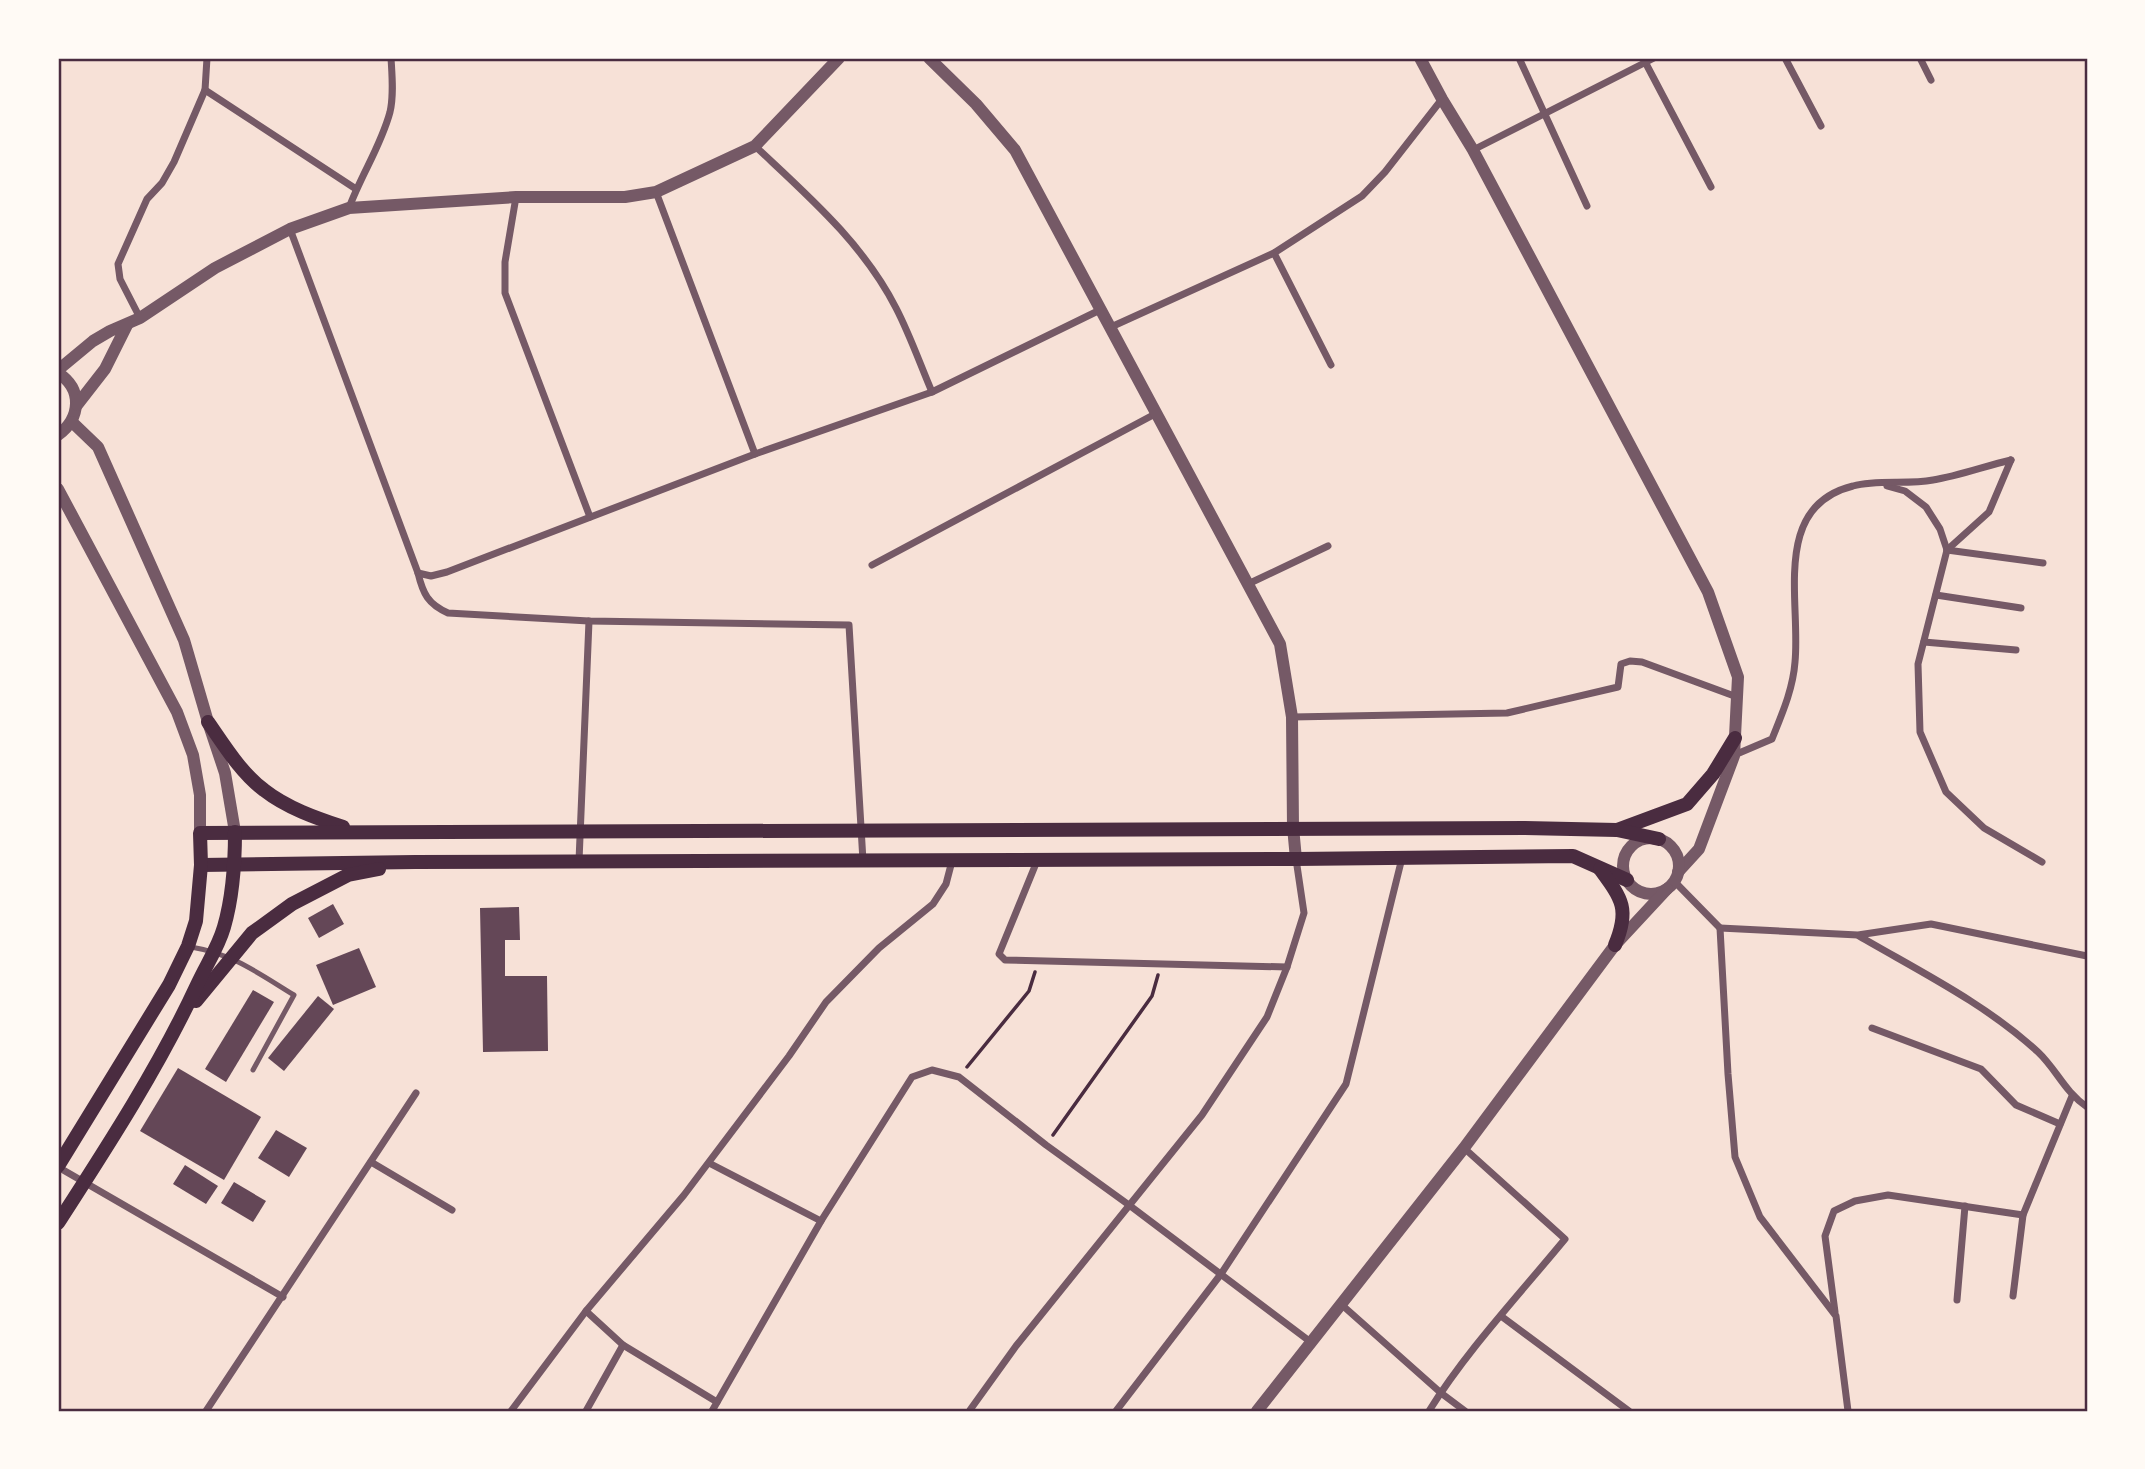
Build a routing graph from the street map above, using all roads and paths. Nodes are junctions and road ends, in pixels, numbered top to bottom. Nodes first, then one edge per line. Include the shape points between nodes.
1 (207, 58) edge
2 (391, 58) edge
3 (839, 58) edge
4 (929, 58) edge
5 (1420, 58) edge
6 (1519, 58) edge
7 (1654, 58) edge
8 (1785, 58) edge
9 (1920, 58) edge
10 (1645, 60) edge
11 (1931, 80) dead end
12 (205, 90) junction
13 (1442, 99) junction
14 (1546, 113) junction
15 (1821, 126) dead end
16 (755, 146) junction
17 (1473, 150) junction
18 (1711, 187) dead end
19 (356, 189) junction
20 (656, 192) junction
21 (516, 197) junction
22 (1587, 206) dead end
23 (349, 208) junction
24 (290, 229) junction
25 (1274, 253) junction
26 (1102, 309) junction
27 (140, 318) junction
28 (127, 325) junction
29 (1111, 327) junction
30 (1331, 365) dead end
31 (58, 371) edge
32 (932, 392) junction
33 (77, 405) junction
34 (1155, 414) junction
35 (72, 422) junction
36 (58, 435) edge
37 (755, 454) junction
38 (1880, 484) junction
39 (58, 489) edge
40 (590, 517) junction
41 (1328, 547) dead end
42 (1947, 550) junction
43 (2043, 563) dead end
44 (872, 565) dead end
45 (418, 573) junction
46 (1248, 584) junction
47 (1936, 595) junction
48 (2021, 608) dead end
49 (589, 621) junction
50 (1924, 642) junction
51 (2016, 650) dead end
52 (1737, 697) junction
53 (1292, 717) junction
54 (208, 722) junction
55 (1735, 738) joint
56 (1729, 756) junction
57 (1293, 827) junction
58 (862, 830) junction
59 (1616, 830) junction
60 (354, 831) junction
61 (579, 831) junction
62 (235, 832) junction
63 (200, 833) junction
64 (1658, 839) junction
65 (1402, 858) junction
66 (1296, 859) junction
67 (1037, 860) junction
68 (579, 861) junction
69 (863, 861) junction
70 (952, 861) junction
71 (415, 862) junction
72 (2042, 862) dead end
73 (201, 865) junction
74 (235, 865) junction
75 (1600, 868) junction
76 (1627, 880) junction
77 (1673, 881) junction
78 (1720, 928) junction
79 (1858, 935) junction
80 (1615, 945) junction
81 (188, 946) junction
82 (215, 951) junction
83 (2087, 956) edge
84 (232, 957) junction
85 (1039, 960) junction
86 (1162, 963) junction
87 (1287, 967) junction
88 (184, 1015) junction
89 (1872, 1028) dead end
90 (253, 1070) dead end
91 (959, 1077) junction
92 (416, 1093) dead end
93 (2072, 1096) junction
94 (2087, 1107) edge
95 (2060, 1124) junction
96 (1046, 1145) junction
97 (1464, 1148) junction
98 (371, 1163) junction
99 (709, 1163) junction
100 (58, 1167) edge
101 (84, 1183) junction
102 (1129, 1205) junction
103 (1965, 1206) junction
104 (452, 1210) dead end
105 (2023, 1215) junction
106 (821, 1221) junction
107 (58, 1223) edge
108 (1221, 1274) junction
109 (2013, 1296) dead end
110 (283, 1297) junction
111 (1957, 1300) dead end
112 (1342, 1305) junction
113 (586, 1311) junction
114 (1501, 1316) junction
115 (1836, 1316) junction
116 (1312, 1343) junction
117 (623, 1345) junction
118 (1441, 1393) junction
119 (718, 1402) junction
120 (206, 1411) edge
121 (511, 1411) edge
122 (586, 1411) edge
123 (712, 1411) edge
124 (971, 1411) edge
125 (1116, 1411) edge
126 (1257, 1411) edge
127 (1429, 1411) edge
128 (1465, 1411) edge
129 (1629, 1411) edge
130 (1848, 1411) edge

1 - 12 street
2 - 19 street via 390,110
3 - 16 street
4 - 26 street via 1015,150
5 - 13 street
6 - 14 street
7 - 10 street
8 - 15 street
9 - 11 street
10 - 14 street
10 - 18 street
12 - 19 street
12 - 27 street via 174,162 146,199 118,264 120,279
13 - 17 street
13 - 25 street via 1362,196
14 - 17 street
14 - 22 street
16 - 20 street
16 - 32 street via 828,214 864,256 896,307
17 - 52 street via 1708,592 1738,677
19 - 23 street
20 - 21 street via 625,197
20 - 37 street
21 - 23 street
21 - 40 street via 505,262 505,293
23 - 24 street
24 - 27 street via 215,268
24 - 45 street
25 - 29 street
25 - 30 street
26 - 29 street
26 - 32 street
27 - 28 street
28 - 31 street via 93,341
28 - 33 street via 105,369
29 - 34 street
31 - 33 street via 72,386
32 - 37 street
33 - 35 street
34 - 44 street
34 - 46 street
35 - 36 street
35 - 54 street via 98,447 184,640
37 - 40 street
38 - 42 street via 1905,492 1926,507
38 - 42 street via 1933,481 2011,460 1989,512
38 - 56 street via 1853,485 1829,496 1810,513 1798,537 1795,662 1787,701 1772,739
39 - 63 street via 177,712 193,755
40 - 45 street via 447,572
41 - 46 street
42 - 43 street
42 - 47 street
45 - 49 street via 423,594 433,607 448,613
46 - 53 street via 1280,644
47 - 48 street
47 - 50 street
49 - 58 street via 849,625
49 - 61 street
50 - 51 street
50 - 72 street via 1918,664 1920,732 1946,792 1984,828
52 - 53 street via 1630,661 1621,664 1618,687 1507,713
52 - 55 street
53 - 57 street
54 - 60 main road via 263,790 309,816
54 - 62 street via 225,773
55 - 56 main road
56 - 59 main road via 1686,804
56 - 77 street via 1699,849
57 - 58 main road
57 - 59 main road
57 - 66 street
58 - 61 main road
58 - 69 street
59 - 64 main road
60 - 61 main road
60 - 62 main road
61 - 68 street
62 - 63 main road
62 - 74 main road
63 - 73 main road
64 - 76 street via 1631,846 1623,864
64 - 77 street via 1673,848 1679,863
65 - 66 main road
65 - 75 main road via 1573,856
65 - 108 street via 1346,1084
66 - 67 main road
66 - 87 street via 1304,913
67 - 70 main road
67 - 85 street via 999,954 1005,960
68 - 69 main road
68 - 71 main road
69 - 70 main road
70 - 99 street via 946,884 933,904 879,948 826,1002
71 - 74 main road
71 - 84 main road via 348,875 292,904 252,933
73 - 74 main road
73 - 81 main road via 197,921
74 - 82 main road via 224,928
75 - 76 main road
75 - 80 main road via 1620,897 1623,925
76 - 77 street via 1646,893 1657,893
77 - 78 street
77 - 80 street
78 - 79 street
78 - 115 street via 1735,1157 1760,1217
79 - 83 street via 1931,924
79 - 93 street via 1993,1016 2039,1053
80 - 97 street
81 - 82 lane
81 - 100 main road
82 - 84 lane
82 - 88 main road
84 - 88 main road
84 - 90 lane via 294,995
85 - 86 street
85 - 91 path via 1029,991
86 - 87 street
86 - 96 path via 1152,996
87 - 102 street via 1267,1017 1224,1083
88 - 101 main road
89 - 95 street via 1981,1069 2016,1105
91 - 96 street
91 - 106 street via 932,1070 912,1077
92 - 98 street
93 - 94 street
93 - 95 street
95 - 105 street
96 - 102 street
97 - 112 street
97 - 114 street via 1565,1239
98 - 104 street
98 - 110 street
99 - 106 street
99 - 113 street
100 - 101 street
101 - 107 main road
101 - 110 street
102 - 108 street
102 - 124 street via 1016,1346
103 - 105 street
103 - 111 street
103 - 115 street via 1888,1195 1833,1211 1825,1236
105 - 109 street
106 - 119 street
108 - 116 street
108 - 125 street
110 - 120 street
112 - 116 street
112 - 118 street
113 - 117 street
113 - 121 street
114 - 118 street
114 - 129 street
115 - 130 street
116 - 126 street
117 - 119 street
117 - 122 street
118 - 127 street
118 - 128 street
119 - 123 street

